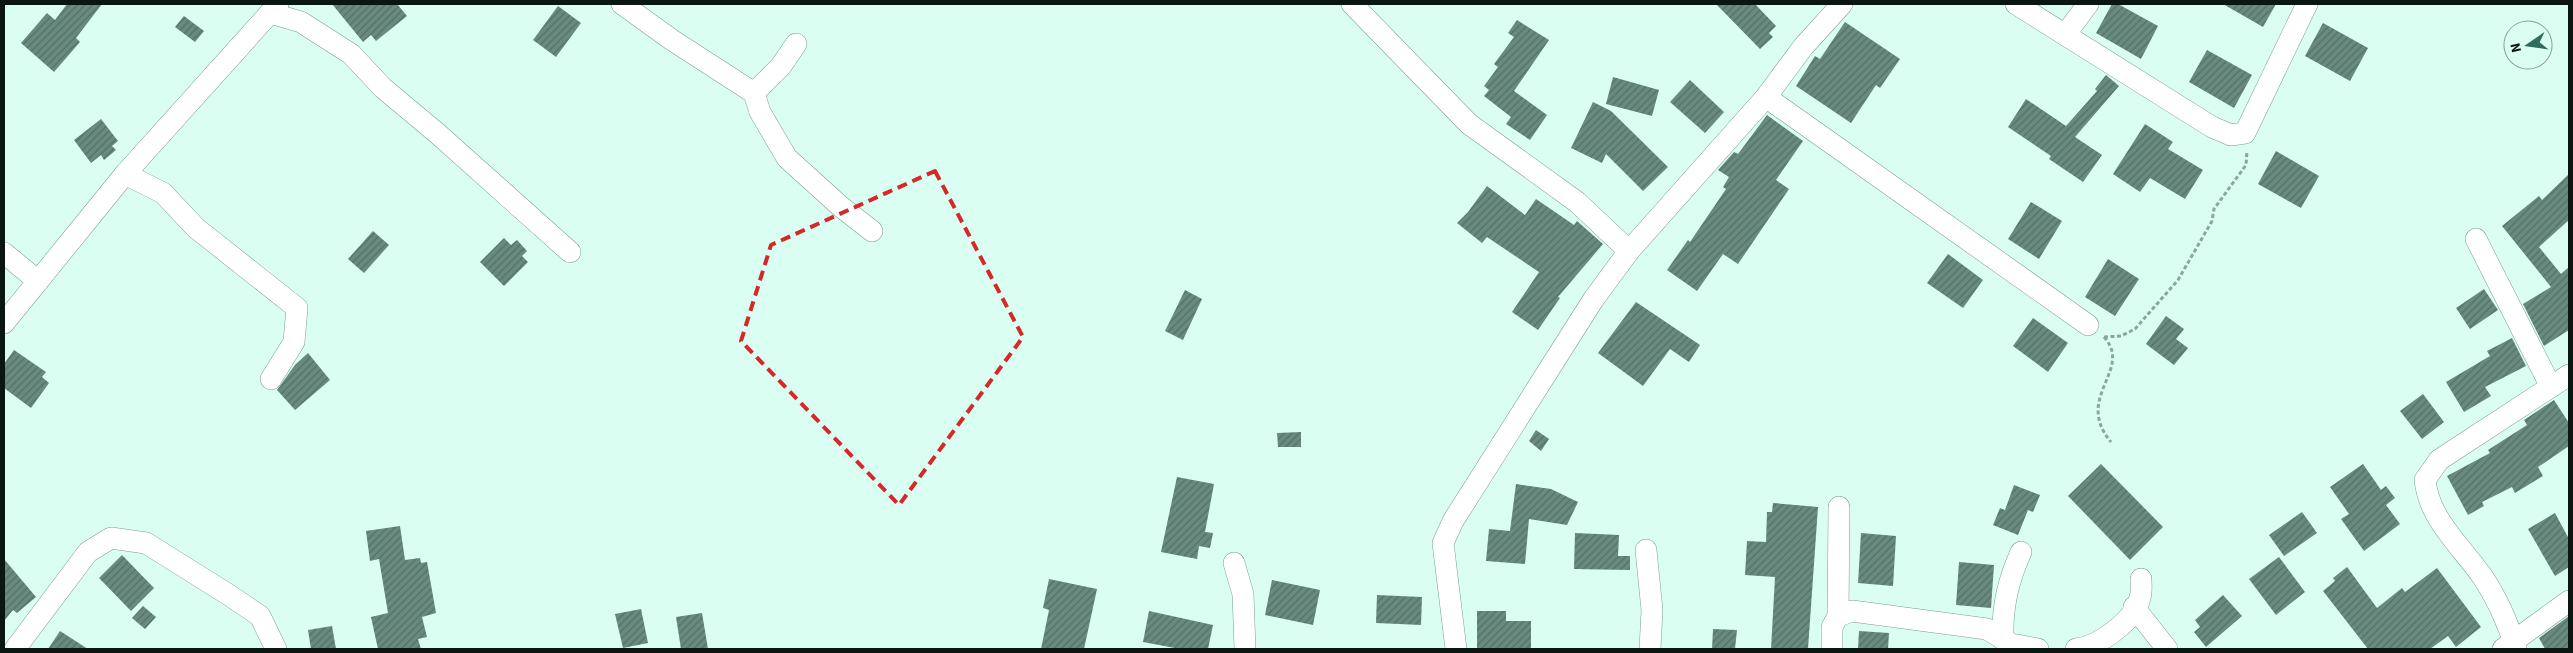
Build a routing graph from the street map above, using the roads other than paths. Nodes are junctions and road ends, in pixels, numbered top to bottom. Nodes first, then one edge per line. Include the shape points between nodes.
1 (622, 4) edge
2 (1352, 4) edge
3 (1842, 4) edge
4 (2016, 4) edge
5 (2088, 4) edge
6 (2307, 4) edge
7 (274, 8) edge
8 (2065, 34) junction
9 (796, 44) dead end
10 (754, 93) junction
11 (1766, 97) junction
12 (125, 174) junction
13 (872, 231) dead end
14 (2476, 239) dead end
15 (1629, 250) junction
16 (570, 252) dead end
17 (4, 253) edge
18 (38, 281) junction
19 (4, 323) edge
20 (2096, 331) road end
21 (2569, 375) edge
22 (271, 379) dead end
23 (2551, 387) junction
24 (1839, 507) dead end
25 (1646, 550) dead end
26 (2021, 552) dead end
27 (1234, 563) dead end
28 (2141, 579) dead end
29 (2569, 601) edge
30 (2134, 608) junction
31 (1838, 616) junction
32 (2003, 639) junction
33 (2511, 647) edge
34 (15, 649) edge
35 (276, 649) edge
36 (1245, 649) edge
37 (1456, 649) edge
38 (1650, 649) edge
39 (1832, 649) edge
40 (2038, 649) edge
41 (2076, 649) edge
42 (2166, 649) edge

1 - 10 street
2 - 15 street via 1469,124 1577,202
3 - 11 street via 1803,47
4 - 8 street
5 - 8 street
6 - 8 street via 2245,133 2231,136
7 - 12 street
7 - 16 street via 351,54 382,88
9 - 10 street via 781,66
10 - 13 street via 760,112 787,158
11 - 15 street
11 - 20 street
12 - 18 street
12 - 22 street via 163,193 196,228 297,308 294,342
14 - 23 street
15 - 37 street via 1592,300 1452,521 1443,542
17 - 18 street
18 - 19 street
21 - 23 street
23 - 33 street via 2439,460 2425,480 2432,510 2500,605
24 - 31 street
25 - 38 street via 1652,610
26 - 32 street via 2008,581
27 - 36 street via 1243,594
28 - 30 street via 2140,599
29 - 33 street via 2529,628
30 - 41 street via 2114,633
30 - 42 street
31 - 32 street via 1852,611 1987,629
31 - 39 street via 1832,627
32 - 40 street via 2011,644
34 - 35 street via 88,552 111,538 146,544 260,616

